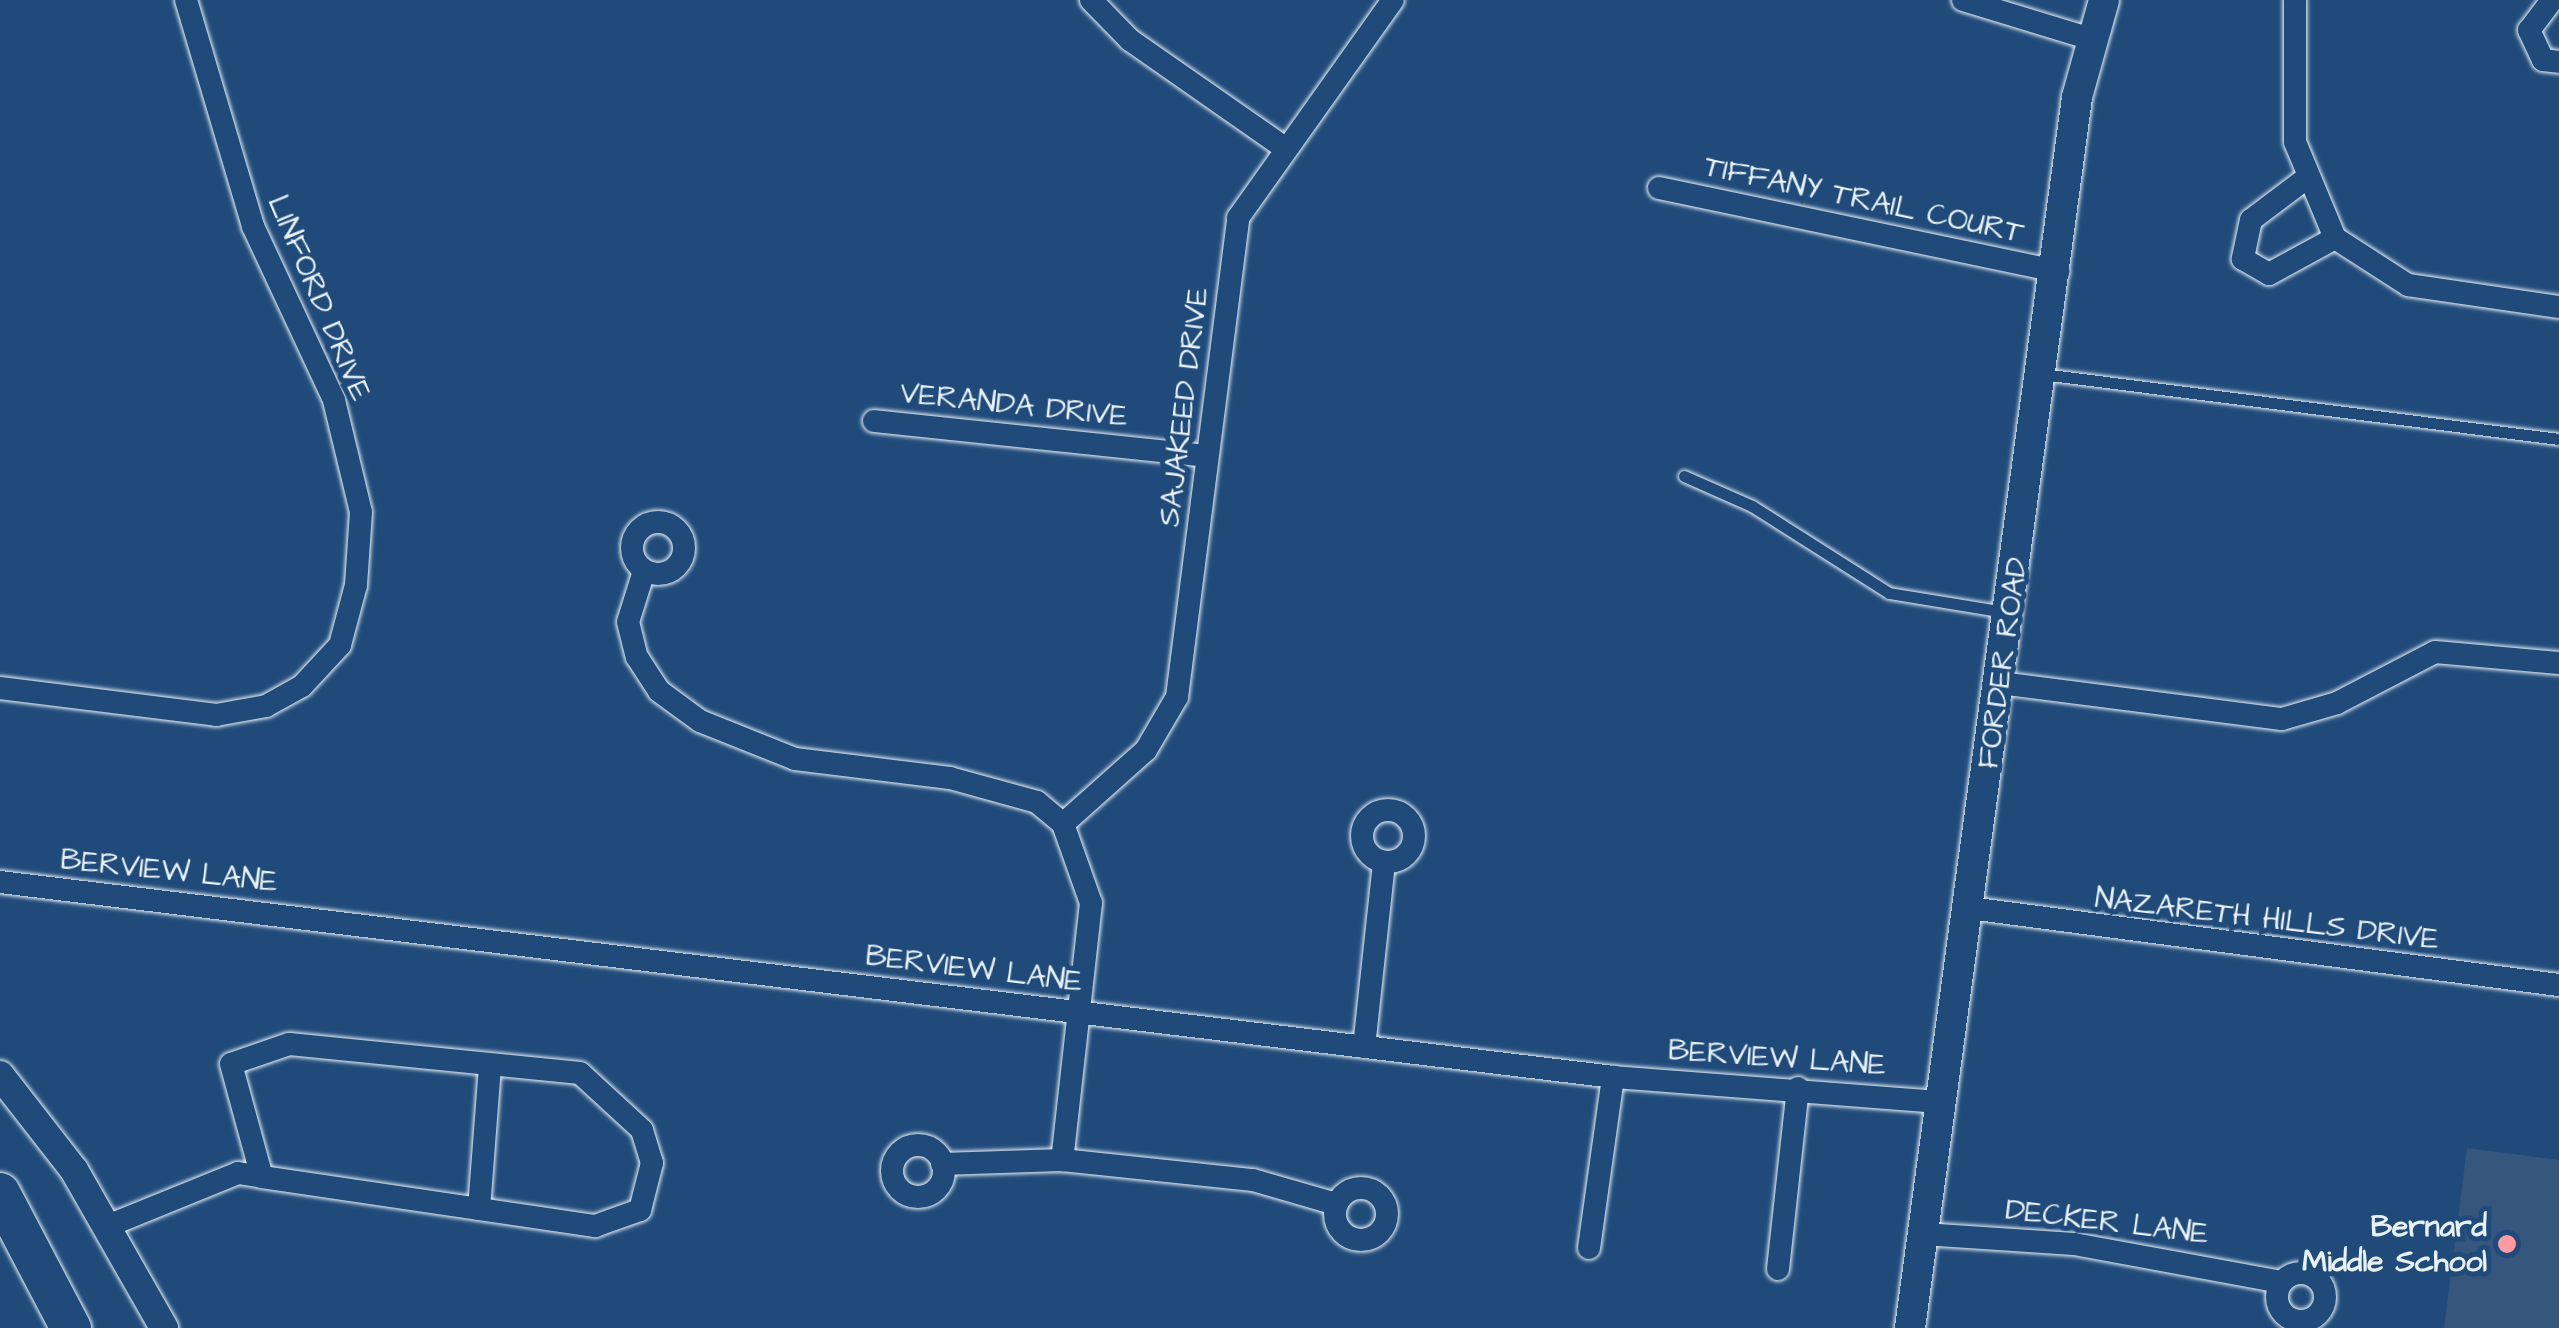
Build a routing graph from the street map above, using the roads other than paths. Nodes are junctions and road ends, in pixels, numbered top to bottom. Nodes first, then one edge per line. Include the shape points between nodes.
1 (186, 0) edge
2 (1091, 0) edge
3 (1393, 0) edge
4 (1962, 0) edge
5 (2104, 0) edge
6 (2295, 0) edge
7 (2552, 0) edge
8 (2091, 39) junction
9 (2559, 62) edge
10 (1284, 148) junction
11 (2304, 180) junction
12 (1659, 188) dead end
13 (2335, 238) junction
14 (2058, 271) junction
15 (2559, 308) edge
16 (2042, 374) junction
17 (874, 421) dead end
18 (2559, 439) edge
19 (1207, 456) junction
20 (1684, 476) dead end
21 (644, 571) dead end
22 (2009, 612) junction
23 (2559, 662) edge
24 (2000, 683) junction
25 (0, 688) edge
26 (1064, 824) junction
27 (1384, 862) dead end
28 (0, 882) edge
29 (1969, 908) junction
30 (2559, 984) edge
31 (1079, 1013) junction
32 (1364, 1047) junction
33 (490, 1064) junction
34 (0, 1074) edge
35 (1613, 1077) junction
36 (1798, 1088) junction
37 (1941, 1102) junction
38 (1062, 1160) junction
39 (942, 1164) dead end
40 (262, 1177) junction
41 (0, 1193) edge
42 (1336, 1204) dead end
43 (479, 1208) junction
44 (110, 1226) junction
45 (1924, 1234) junction
46 (1589, 1248) dead end
47 (1778, 1268) dead end
48 (2281, 1282) dead end
49 (72, 1328) edge
50 (164, 1328) edge
51 (1910, 1328) edge

1 - 25 street, LINFORD DRIVE via 253,226 334,400 361,512 340,646 302,686 266,706 216,715
2 - 10 street via 1130,40
3 - 10 street, SAJAKEED DRIVE
4 - 8 street
5 - 8 main road, FORDER ROAD
6 - 11 street via 2290,97
7 - 9 street via 2529,30 2543,60
8 - 14 main road, FORDER ROAD
10 - 19 street, SAJAKEED DRIVE via 1238,218
11 - 13 street
11 - 13 street via 2252,220 2243,259 2268,274
12 - 14 street, TIFFANY TRAIL COURT
13 - 15 street via 2408,285
14 - 16 main road, FORDER ROAD
16 - 18 lane
16 - 22 main road, FORDER ROAD
17 - 19 street, VERANDA DRIVE
19 - 26 street, SAJAKEED DRIVE via 1177,697 1146,750
20 - 22 lane via 1752,506 1889,593
21 - 26 street via 628,622 637,658 660,691 700,722 795,760 950,778 1020,797
22 - 24 main road, FORDER ROAD
23 - 24 street via 2436,652 2337,703 2282,718
24 - 29 main road, FORDER ROAD
26 - 31 street via 1091,902
27 - 32 street
28 - 31 street, BERVIEW LANE
29 - 30 street, NAZARETH HILLS DRIVE
29 - 37 main road, FORDER ROAD
31 - 32 street, BERVIEW LANE
31 - 38 street
32 - 35 street, BERVIEW LANE
33 - 40 street via 289,1044 231,1064
33 - 43 street
33 - 43 street via 580,1073 613,1096 642,1130 651,1183 640,1210 595,1226
34 - 44 street
35 - 36 street, BERVIEW LANE
35 - 46 street
36 - 37 street, BERVIEW LANE
36 - 47 street
37 - 45 main road, FORDER ROAD
38 - 39 street
38 - 42 street via 1253,1180
40 - 43 street
40 - 44 street via 238,1173
41 - 49 highway
44 - 50 street
45 - 48 street, DECKER LANE via 2074,1244
45 - 51 main road, FORDER ROAD

